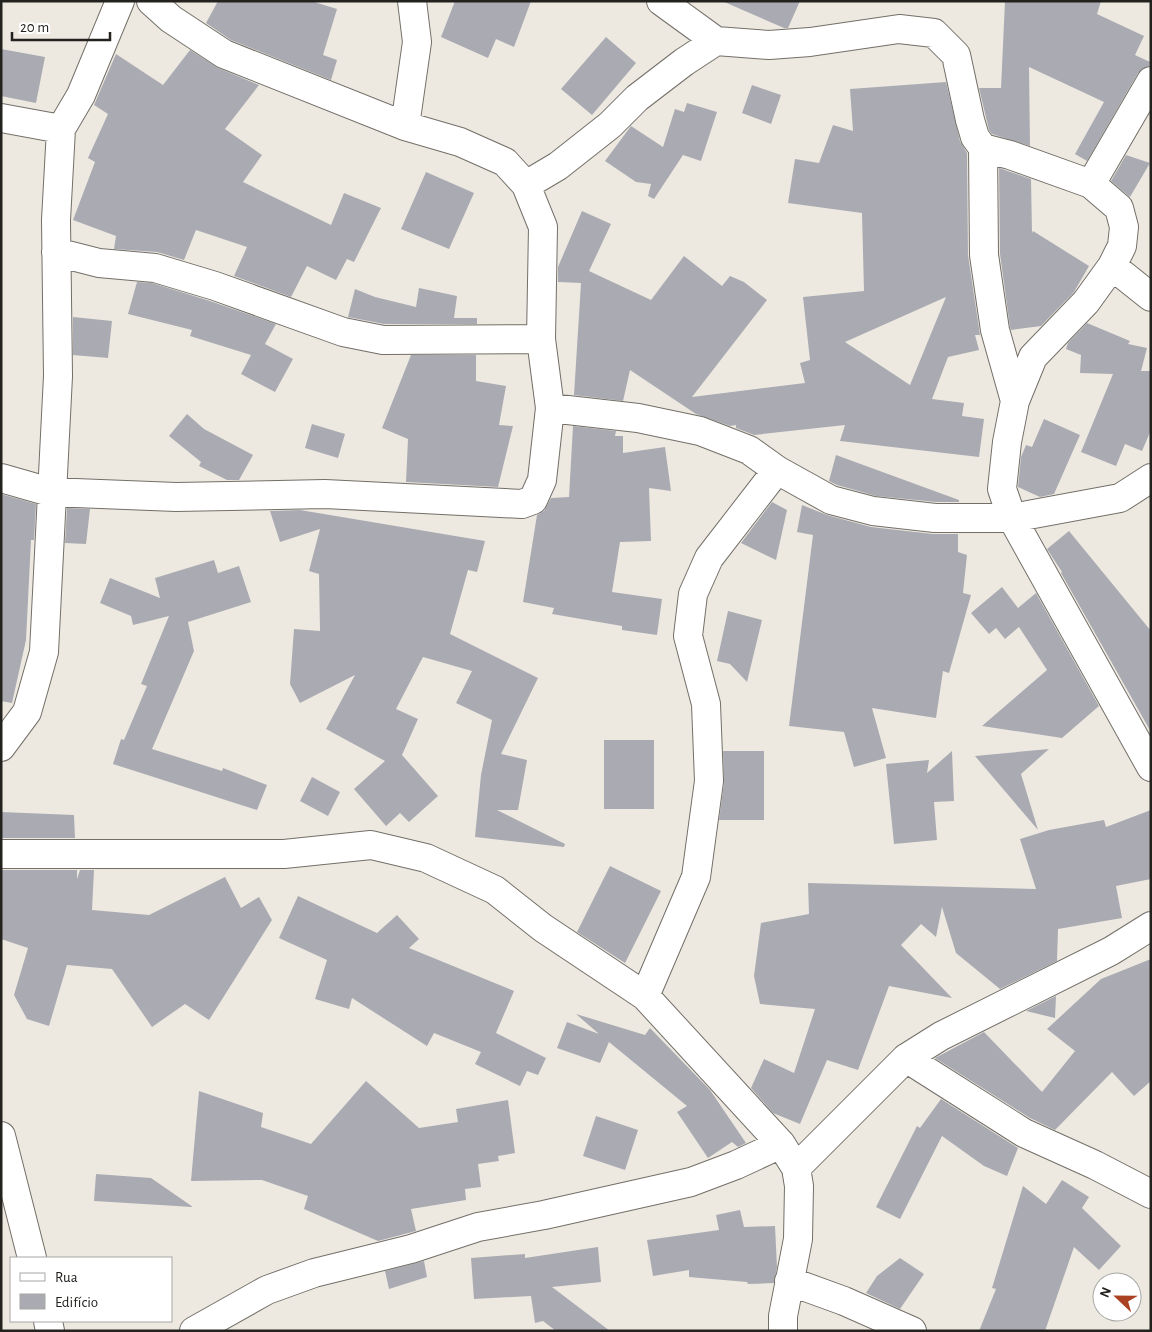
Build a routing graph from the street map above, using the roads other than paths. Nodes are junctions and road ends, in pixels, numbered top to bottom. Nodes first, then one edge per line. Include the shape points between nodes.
1 (120, 1) edge
2 (151, 1) edge
3 (412, 1) edge
4 (661, 1) edge
5 (716, 41) junction
6 (1151, 81) edge
7 (1, 118) edge
8 (405, 126) junction
9 (61, 128) junction
10 (983, 148) junction
11 (1090, 184) junction
12 (526, 185) junction
13 (56, 252) junction
14 (1112, 266) junction
15 (1151, 297) edge
16 (541, 339) junction
17 (1015, 401) junction
18 (550, 408) junction
19 (777, 470) junction
20 (1, 478) edge
21 (1151, 478) edge
22 (50, 492) junction
23 (1012, 518) junction
24 (1, 747) edge
25 (1151, 768) edge
26 (1, 854) edge
27 (1151, 926) edge
28 (645, 996) junction
29 (906, 1058) junction
30 (1, 1136) edge
31 (782, 1144) junction
32 (796, 1168) junction
33 (1151, 1194) edge
34 (32, 1257) edge
35 (789, 1281) junction
36 (194, 1331) edge
37 (783, 1331) edge
38 (912, 1331) edge

1 - 9 street via 85,86
2 - 8 street via 171,19 224,54
3 - 8 street via 417,42
4 - 5 street
5 - 10 street via 769,45 899,29 934,33 956,55 972,128
5 - 12 street via 644,92 610,125 558,166
6 - 11 street
7 - 9 street
8 - 12 street via 460,142 505,162
9 - 13 street
10 - 11 street
10 - 17 street via 984,255 995,330
11 - 14 street via 1119,208 1124,227 1122,246
12 - 16 street via 543,227
13 - 16 street via 99,263 155,268 342,332 383,340
13 - 22 street via 58,376
14 - 15 street
14 - 17 street via 1086,302 1033,357
16 - 18 street
17 - 23 street via 1002,489
18 - 19 street via 638,418 700,432 749,450
18 - 22 street via 542,480 533,500 522,504 325,494 176,497
19 - 23 street via 831,500 873,511 936,518
19 - 28 street via 709,558 693,594 688,636 706,704 709,781 696,877
20 - 22 street
21 - 23 street via 1120,498
22 - 24 street via 44,652 28,712
23 - 25 street
26 - 28 street via 284,854 371,845 426,858 495,890 542,928
27 - 29 street via 1111,951 941,1036
28 - 31 street
29 - 32 street
29 - 33 street via 1024,1133
30 - 34 street
31 - 32 street
31 - 36 street via 691,1182 478,1227 411,1249 314,1273 267,1290
32 - 35 street via 798,1239
35 - 37 street
35 - 38 street

